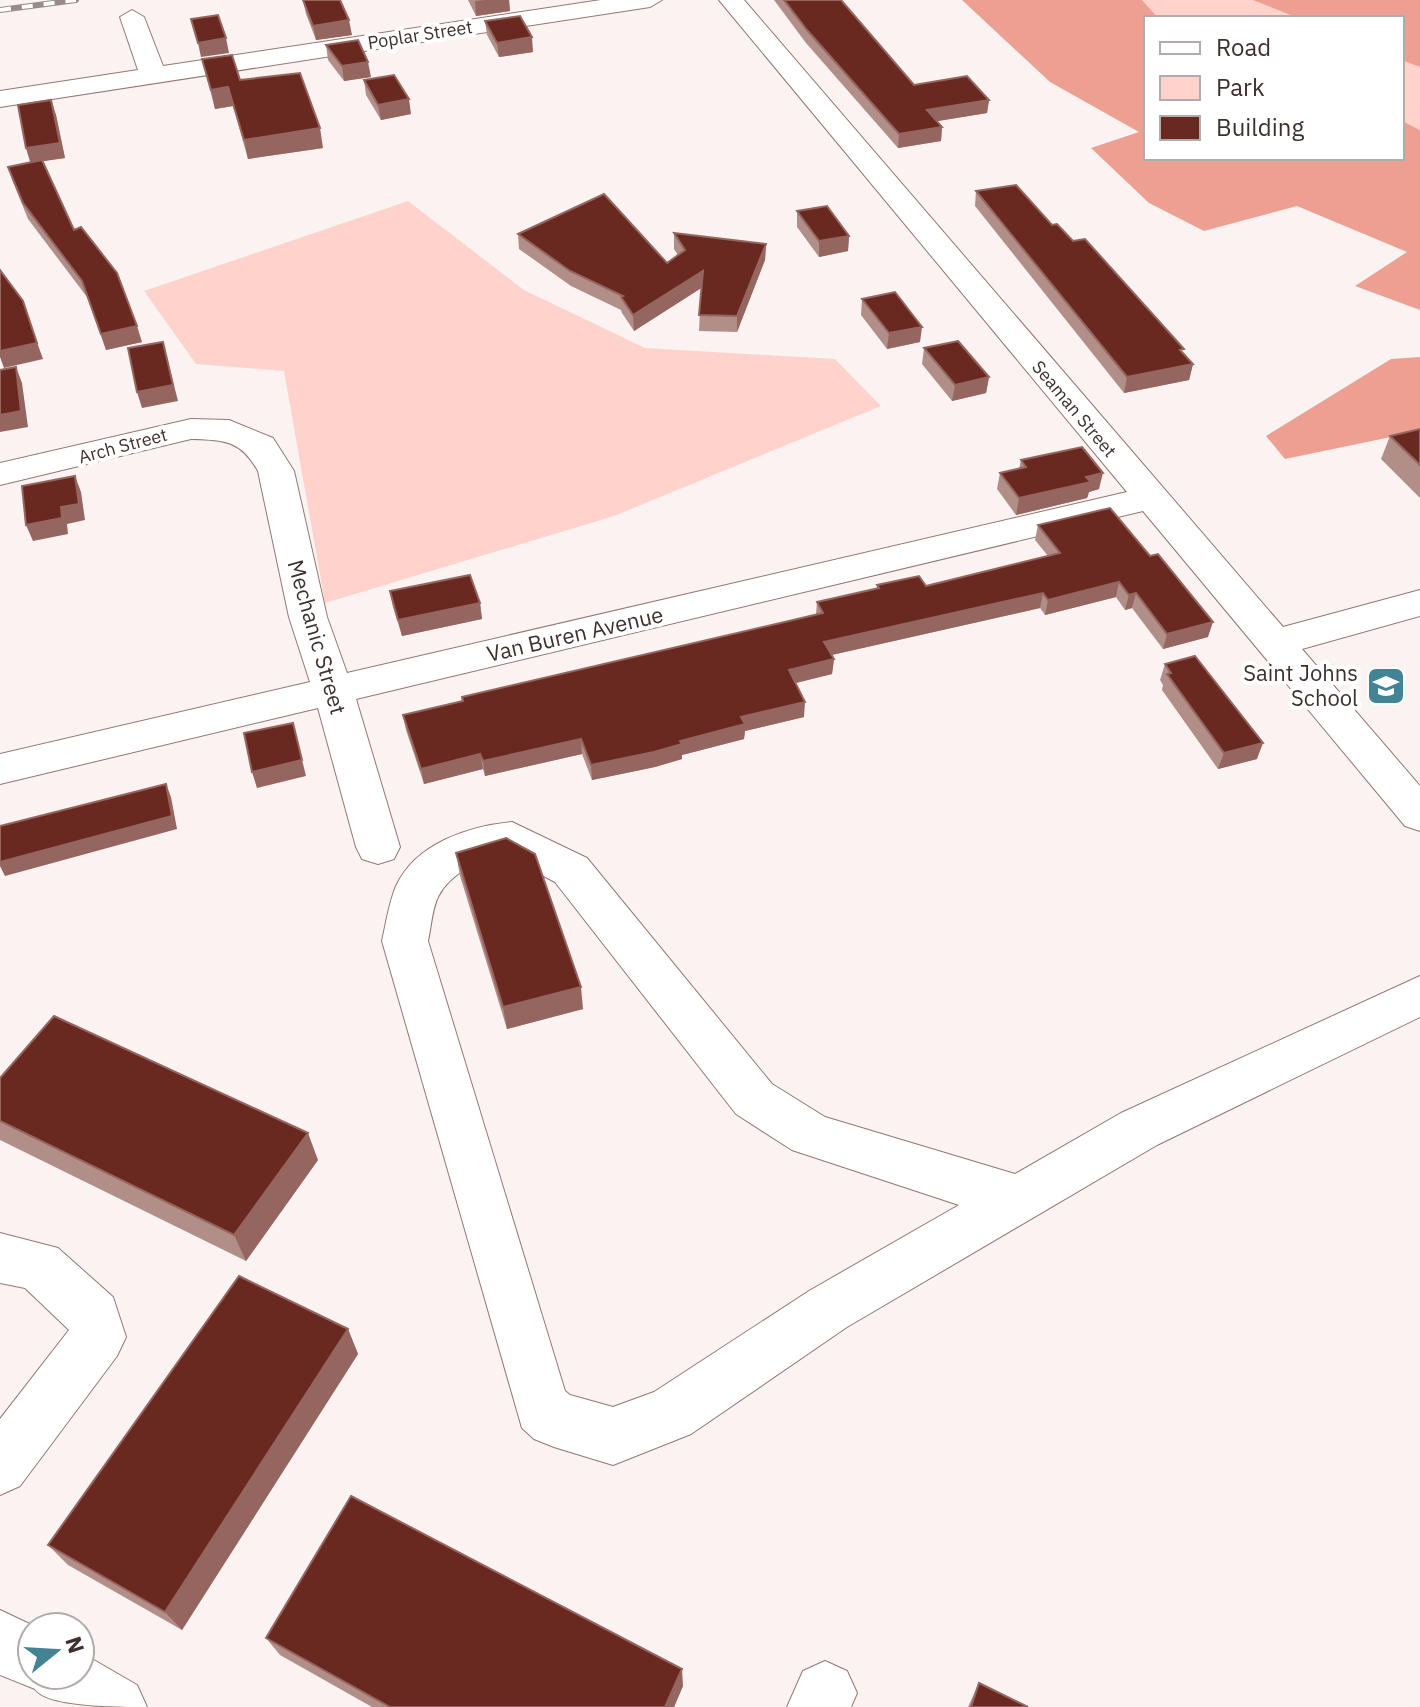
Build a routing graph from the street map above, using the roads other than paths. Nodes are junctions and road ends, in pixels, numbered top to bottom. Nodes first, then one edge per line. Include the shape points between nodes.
1 (650, 0) edge
2 (731, 0) edge
3 (132, 17) dead end
4 (153, 76) junction
5 (0, 99) edge
6 (245, 436) joint
7 (0, 474) edge
8 (1151, 498) junction
9 (1420, 603) edge
10 (1274, 643) junction
11 (333, 691) junction
12 (0, 769) edge
13 (1420, 815) edge
14 (378, 847) dead end
15 (1420, 995) edge
16 (1020, 1198) junction
17 (0, 1258) edge
18 (0, 1466) edge
19 (88, 1691) edge
20 (115, 1707) edge

1 - 4 street, Poplar Street
2 - 8 street, Seaman Street
3 - 4 street
4 - 5 street, Poplar Street
6 - 7 street, Arch Street via 191,429
6 - 11 street, Mechanic Street via 261,445 276,471 308,617
8 - 10 street, Seaman Street
8 - 11 street, Van Buren Avenue
9 - 10 street
10 - 13 street, Seaman Street
11 - 12 street, Van Buren Avenue
11 - 14 street, Mechanic Street
15 - 16 street via 1139,1129
16 - 16 street via 828,1309 671,1414 613,1436 554,1419 542,1408 409,963 405,941 417,889 453,854 486,841 512,839 571,870 754,1099 810,1134
17 - 18 street via 39,1266 94,1315 98,1337
19 - 20 street

